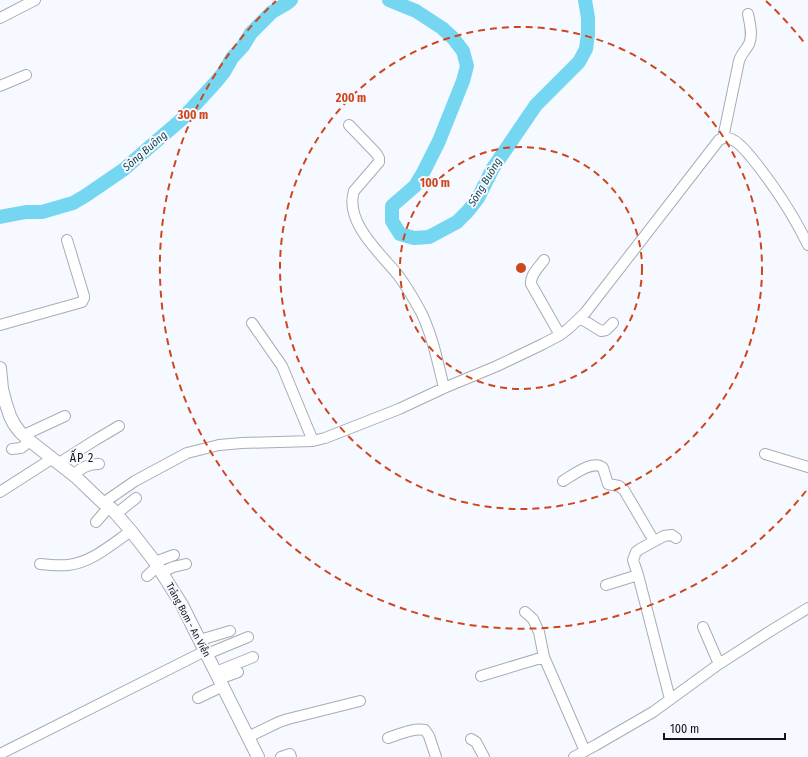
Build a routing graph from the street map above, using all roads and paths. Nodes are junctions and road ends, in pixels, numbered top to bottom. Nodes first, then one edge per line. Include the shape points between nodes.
1 (35, 0) edge
2 (748, 14) dead end
3 (0, 18) edge
4 (26, 75) dead end
5 (0, 86) edge
6 (349, 125) dead end
7 (723, 138) junction
8 (67, 240) dead end
9 (808, 245) edge
10 (544, 260) dead end
11 (580, 318) junction
12 (252, 323) dead end
13 (613, 323) dead end
14 (0, 326) edge
15 (560, 334) junction
16 (0, 368) edge
17 (444, 388) junction
18 (66, 416) dead end
19 (119, 426) dead end
20 (27, 438) junction
21 (313, 441) junction
22 (12, 449) dead end
23 (765, 454) dead end
24 (56, 461) junction
25 (99, 464) dead end
26 (808, 467) edge
27 (73, 475) junction
28 (563, 481) dead end
29 (2, 487) edge
30 (136, 498) dead end
31 (109, 508) junction
32 (96, 522) dead end
33 (131, 531) junction
34 (676, 538) dead end
35 (654, 541) junction
36 (174, 555) dead end
37 (40, 564) dead end
38 (186, 564) dead end
39 (158, 567) junction
40 (638, 575) junction
41 (147, 576) dead end
42 (606, 585) dead end
43 (808, 608) edge
44 (525, 612) dead end
45 (703, 627) dead end
46 (230, 631) dead end
47 (248, 637) dead end
48 (204, 648) junction
49 (253, 657) dead end
50 (544, 657) junction
51 (719, 664) junction
52 (238, 672) dead end
53 (481, 676) dead end
54 (219, 679) junction
55 (198, 698) dead end
56 (670, 699) junction
57 (360, 701) dead end
58 (248, 737) junction
59 (388, 738) dead end
60 (471, 739) dead end
61 (585, 751) junction
62 (0, 754) edge
63 (258, 757) edge
64 (436, 757) edge
65 (484, 757) edge
66 (574, 757) edge

1 - 3 street
2 - 7 street via 751,38 740,57
4 - 5 street
6 - 17 street via 379,158 379,162 352,197 358,225 399,277 421,313 431,335
7 - 9 street via 730,138 739,144 761,168 792,214
7 - 11 street
8 - 14 street via 84,300
10 - 15 street via 530,280 530,284
11 - 13 street via 601,331
11 - 15 street
12 - 21 street via 282,366
15 - 17 street via 497,366
16 - 20 main road, Trảng Bom - An Viễn via 2,390 10,416
17 - 21 street via 350,429
18 - 20 street
19 - 24 street
20 - 22 street via 21,448
20 - 24 main road, Trảng Bom - An Viễn
21 - 31 street via 219,445 187,453 135,481
23 - 26 street
24 - 27 main road, Trảng Bom - An Viễn
24 - 29 street
25 - 27 street via 88,465
27 - 31 main road, Trảng Bom - An Viễn
28 - 35 street via 593,465 602,466 608,484 624,490
30 - 31 street
31 - 32 street
31 - 33 main road, Trảng Bom - An Viễn
33 - 37 street via 98,555 77,564
33 - 39 main road, Trảng Bom - An Viễn
34 - 35 street via 672,535 664,536
35 - 40 street via 636,552 633,560
36 - 39 street
38 - 39 street
39 - 41 street
39 - 48 main road, Trảng Bom - An Viễn via 182,605
40 - 42 street
40 - 56 street
43 - 51 street
44 - 50 street via 533,618 539,632
45 - 51 street
46 - 48 street
47 - 48 street
48 - 54 main road, Trảng Bom - An Viễn
48 - 62 street
49 - 54 street
50 - 53 street
50 - 61 street
51 - 56 street
52 - 54 street
54 - 55 street
54 - 58 main road, Trảng Bom - An Viễn
56 - 61 street via 653,712
57 - 58 street via 288,719
58 - 63 main road, Trảng Bom - An Viễn
59 - 64 street via 410,731 426,730
60 - 65 street via 476,742
61 - 66 street

